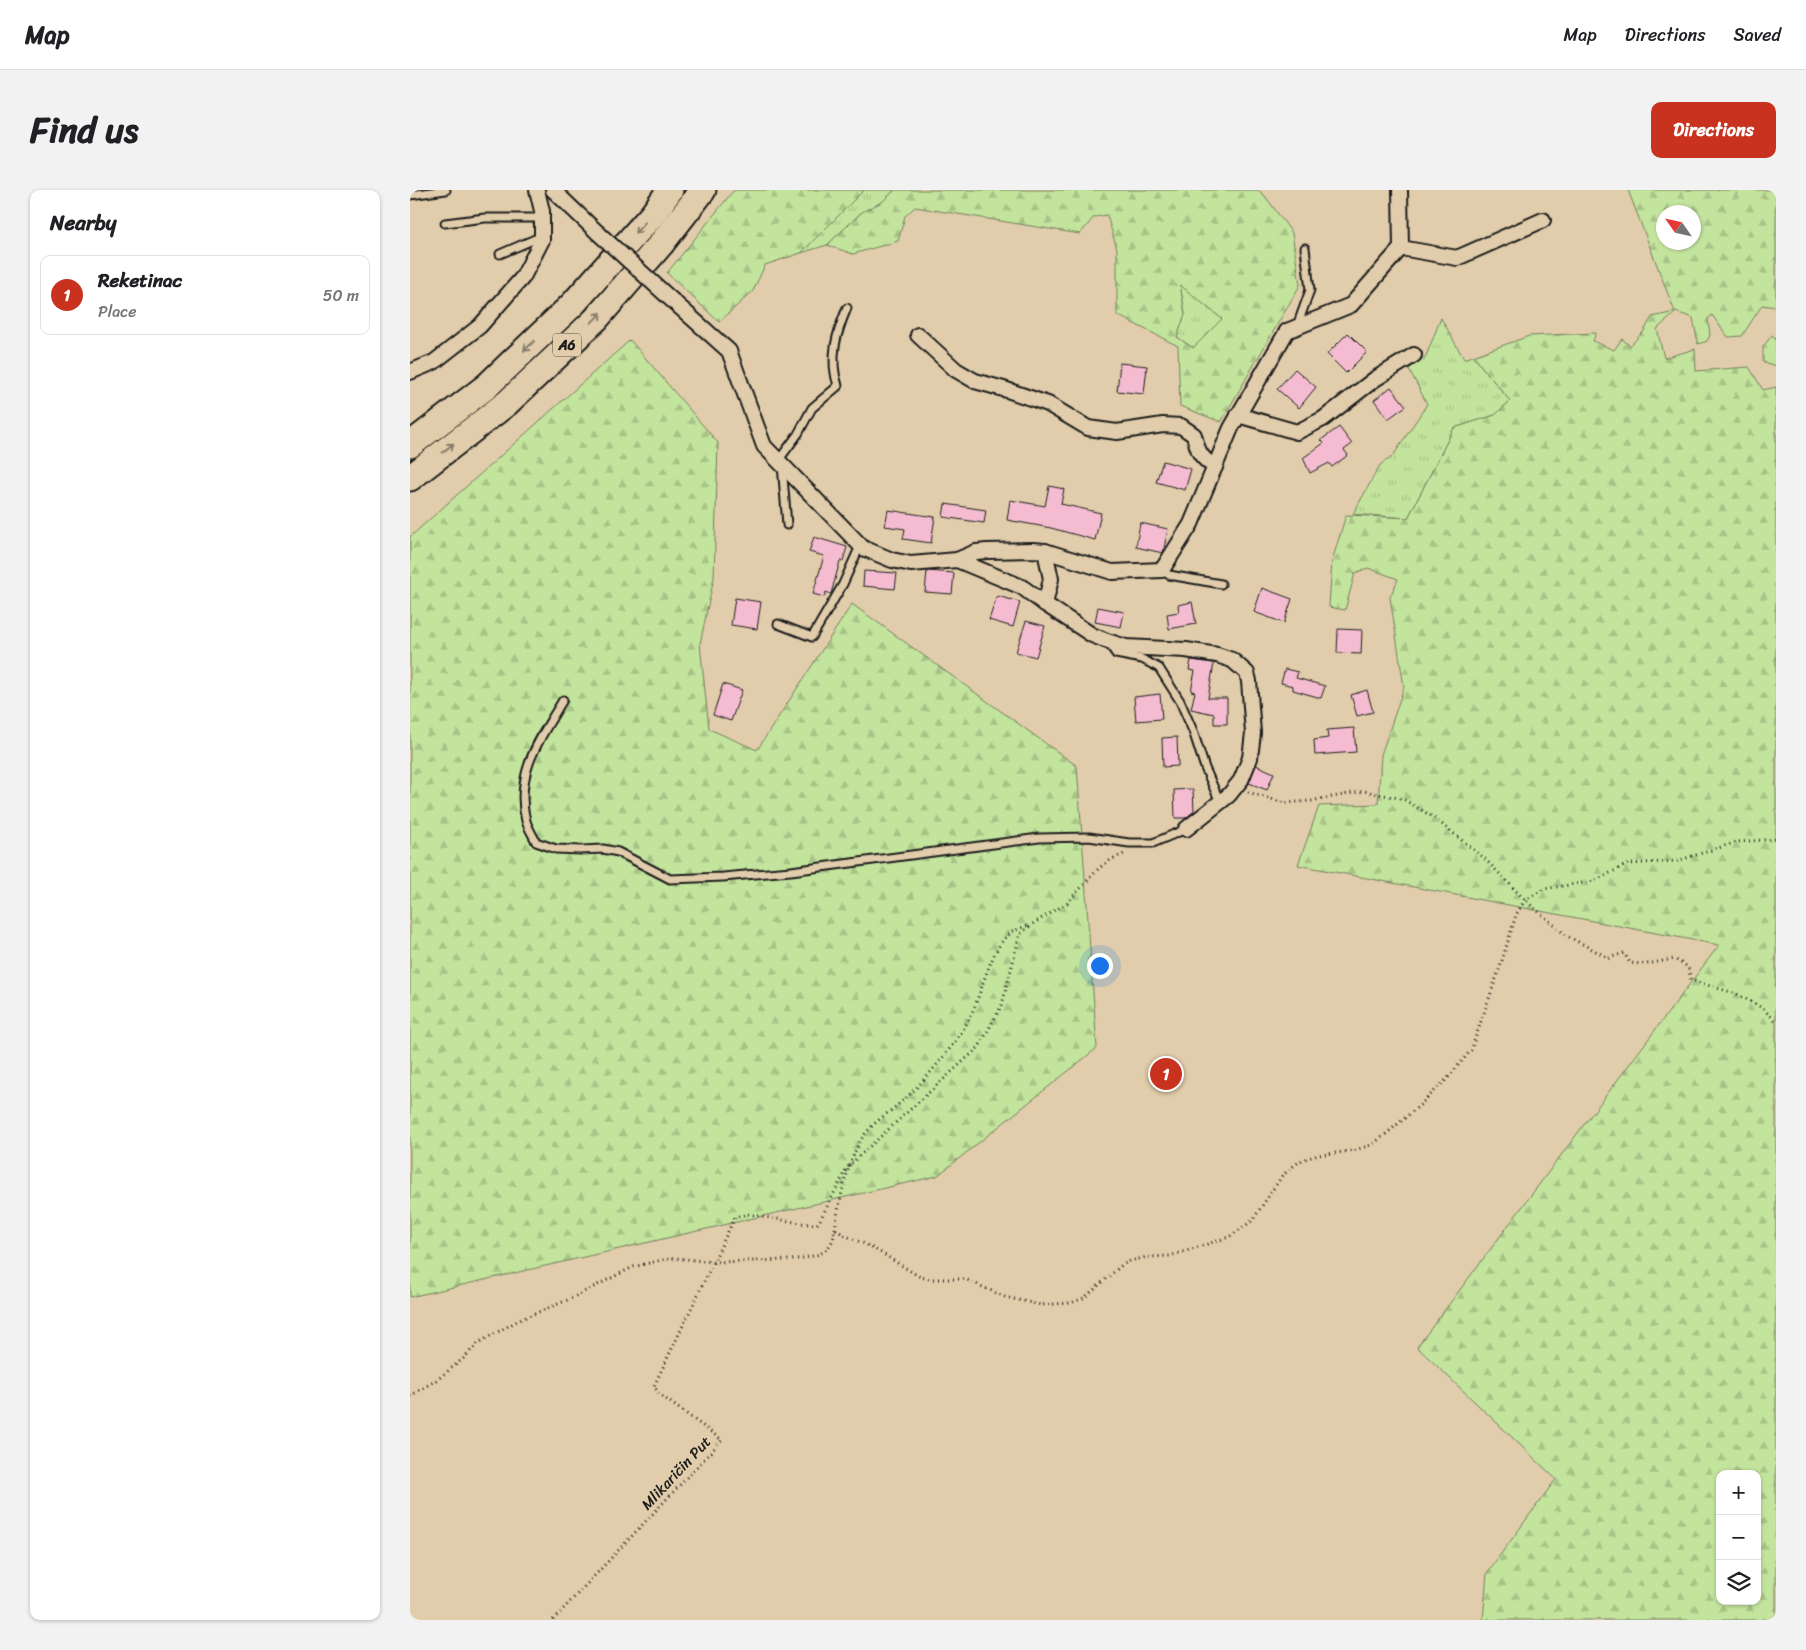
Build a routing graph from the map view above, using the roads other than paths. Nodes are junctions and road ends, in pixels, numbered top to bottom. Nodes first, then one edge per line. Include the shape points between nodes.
1 (446, 190) edge
2 (538, 190) edge
3 (553, 190) edge
4 (670, 190) edge
5 (702, 190) edge
6 (1400, 190) edge
7 (410, 195) edge
8 (542, 218) junction
9 (1543, 220) dead end
10 (445, 223) dead end
11 (542, 236) junction
12 (1305, 248) dead end
13 (1401, 248) junction
14 (500, 254) dead end
15 (847, 308) dead end
16 (1297, 327) junction
17 (918, 336) dead end
18 (1414, 355) dead end
19 (410, 372) edge
20 (1238, 415) junction
21 (410, 445) edge
22 (780, 463) junction
23 (1215, 467) junction
24 (410, 478) edge
25 (787, 525) dead end
26 (860, 546) junction
27 (1045, 551) junction
28 (957, 560) junction
29 (1162, 570) junction
30 (1221, 584) dead end
31 (1045, 604) junction
32 (778, 624) dead end
33 (1107, 641) junction
34 (563, 700) dead end
35 (1220, 802) junction
36 (1186, 829) joint

1 - 7 lane
2 - 8 street
3 - 22 street, bridge via 729,350 764,446
4 -> 21 highway, A6 via 653,214 572,304 487,386
24 -> 5 highway, A6 via 506,403 596,319 661,244
6 - 13 street
8 - 10 lane via 485,218
8 - 11 street
9 - 13 street via 1457,258
11 - 14 lane
11 - 19 street via 523,277 480,326 434,362
12 - 16 lane via 1310,290
13 - 16 street via 1351,305
15 - 22 lane via 835,341 834,374 838,386 812,408
16 - 20 street via 1287,331
17 - 23 street via 956,370 975,381 1048,404 1088,428 1117,432 1163,425 1181,426 1194,435 1203,459
18 - 20 street via 1375,378 1322,419 1297,432
20 - 23 street
22 - 25 lane
22 - 26 street
23 - 29 street via 1192,524
26 - 28 street via 892,560 911,564
26 - 32 lane via 843,584 812,638
27 - 28 street via 976,552
27 - 29 street via 1112,572
27 - 31 street via 1051,579
28 - 31 street via 1022,587
29 - 30 lane via 1169,575
31 - 33 street
33 - 35 lane via 1116,654 1159,668 1180,701
33 - 35 street via 1126,647 1217,655 1232,660 1247,673 1253,733 1250,758 1242,780
34 - 36 lane via 533,751 523,788 526,822 536,842 556,849 618,852 670,879 791,871 1039,838 1089,837 1153,843
35 - 36 street

